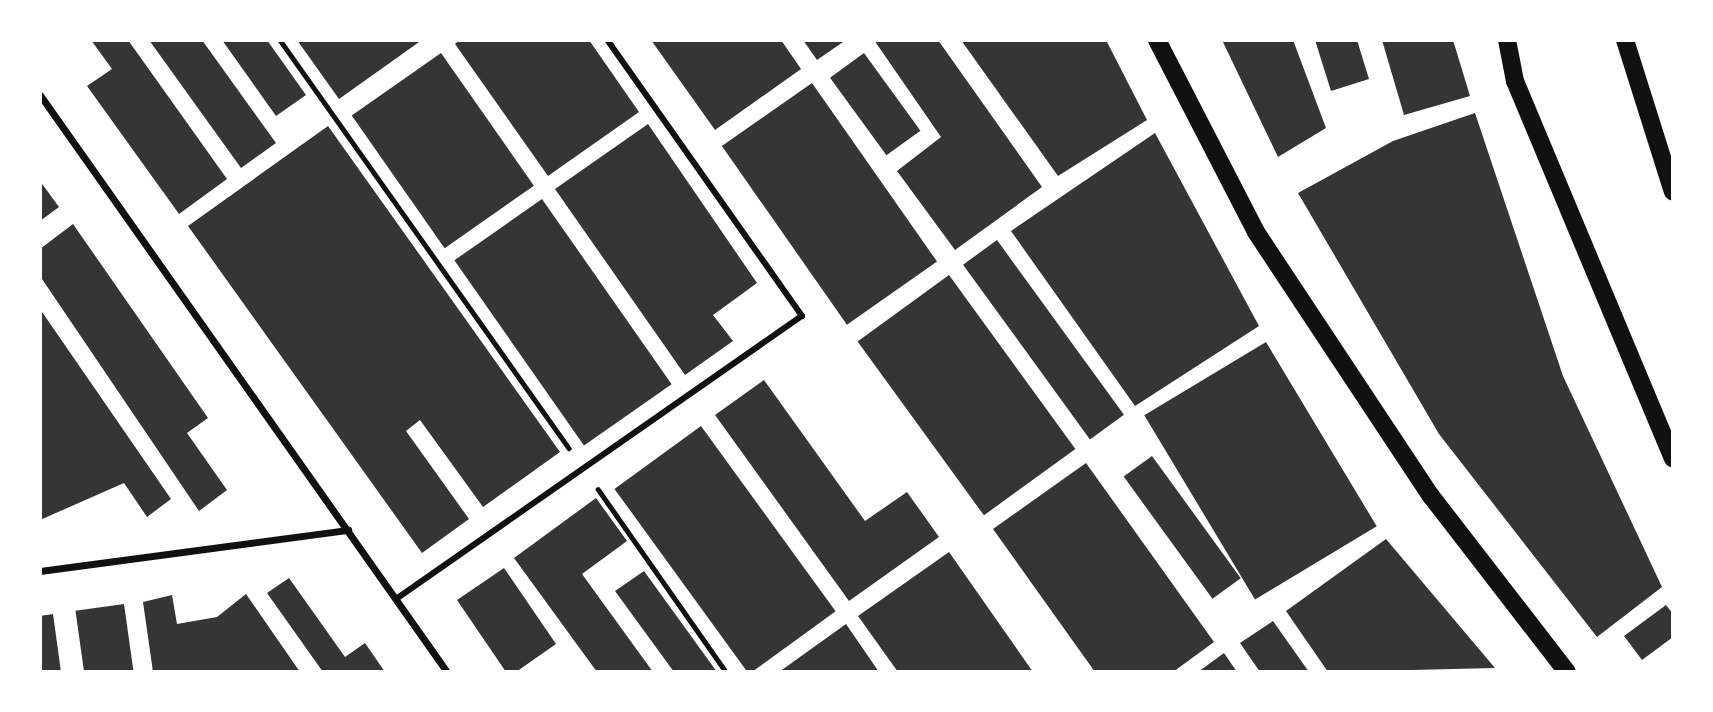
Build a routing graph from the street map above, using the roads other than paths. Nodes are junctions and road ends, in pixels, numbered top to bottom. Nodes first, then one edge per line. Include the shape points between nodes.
1 (607, 40) edge
2 (1157, 40) edge
3 (1507, 40) edge
4 (1625, 40) edge
5 (40, 95) edge
6 (1673, 192) edge
7 (1673, 458) edge
8 (348, 530) junction
9 (40, 571) edge
10 (396, 599) junction
11 (447, 672) edge
12 (1567, 672) edge

1 - 10 street via 802,316
2 - 12 main road via 1256,232 1431,496
3 - 7 main road via 1515,80
4 - 6 main road
5 - 8 street
8 - 9 street
8 - 10 street
10 - 11 street

